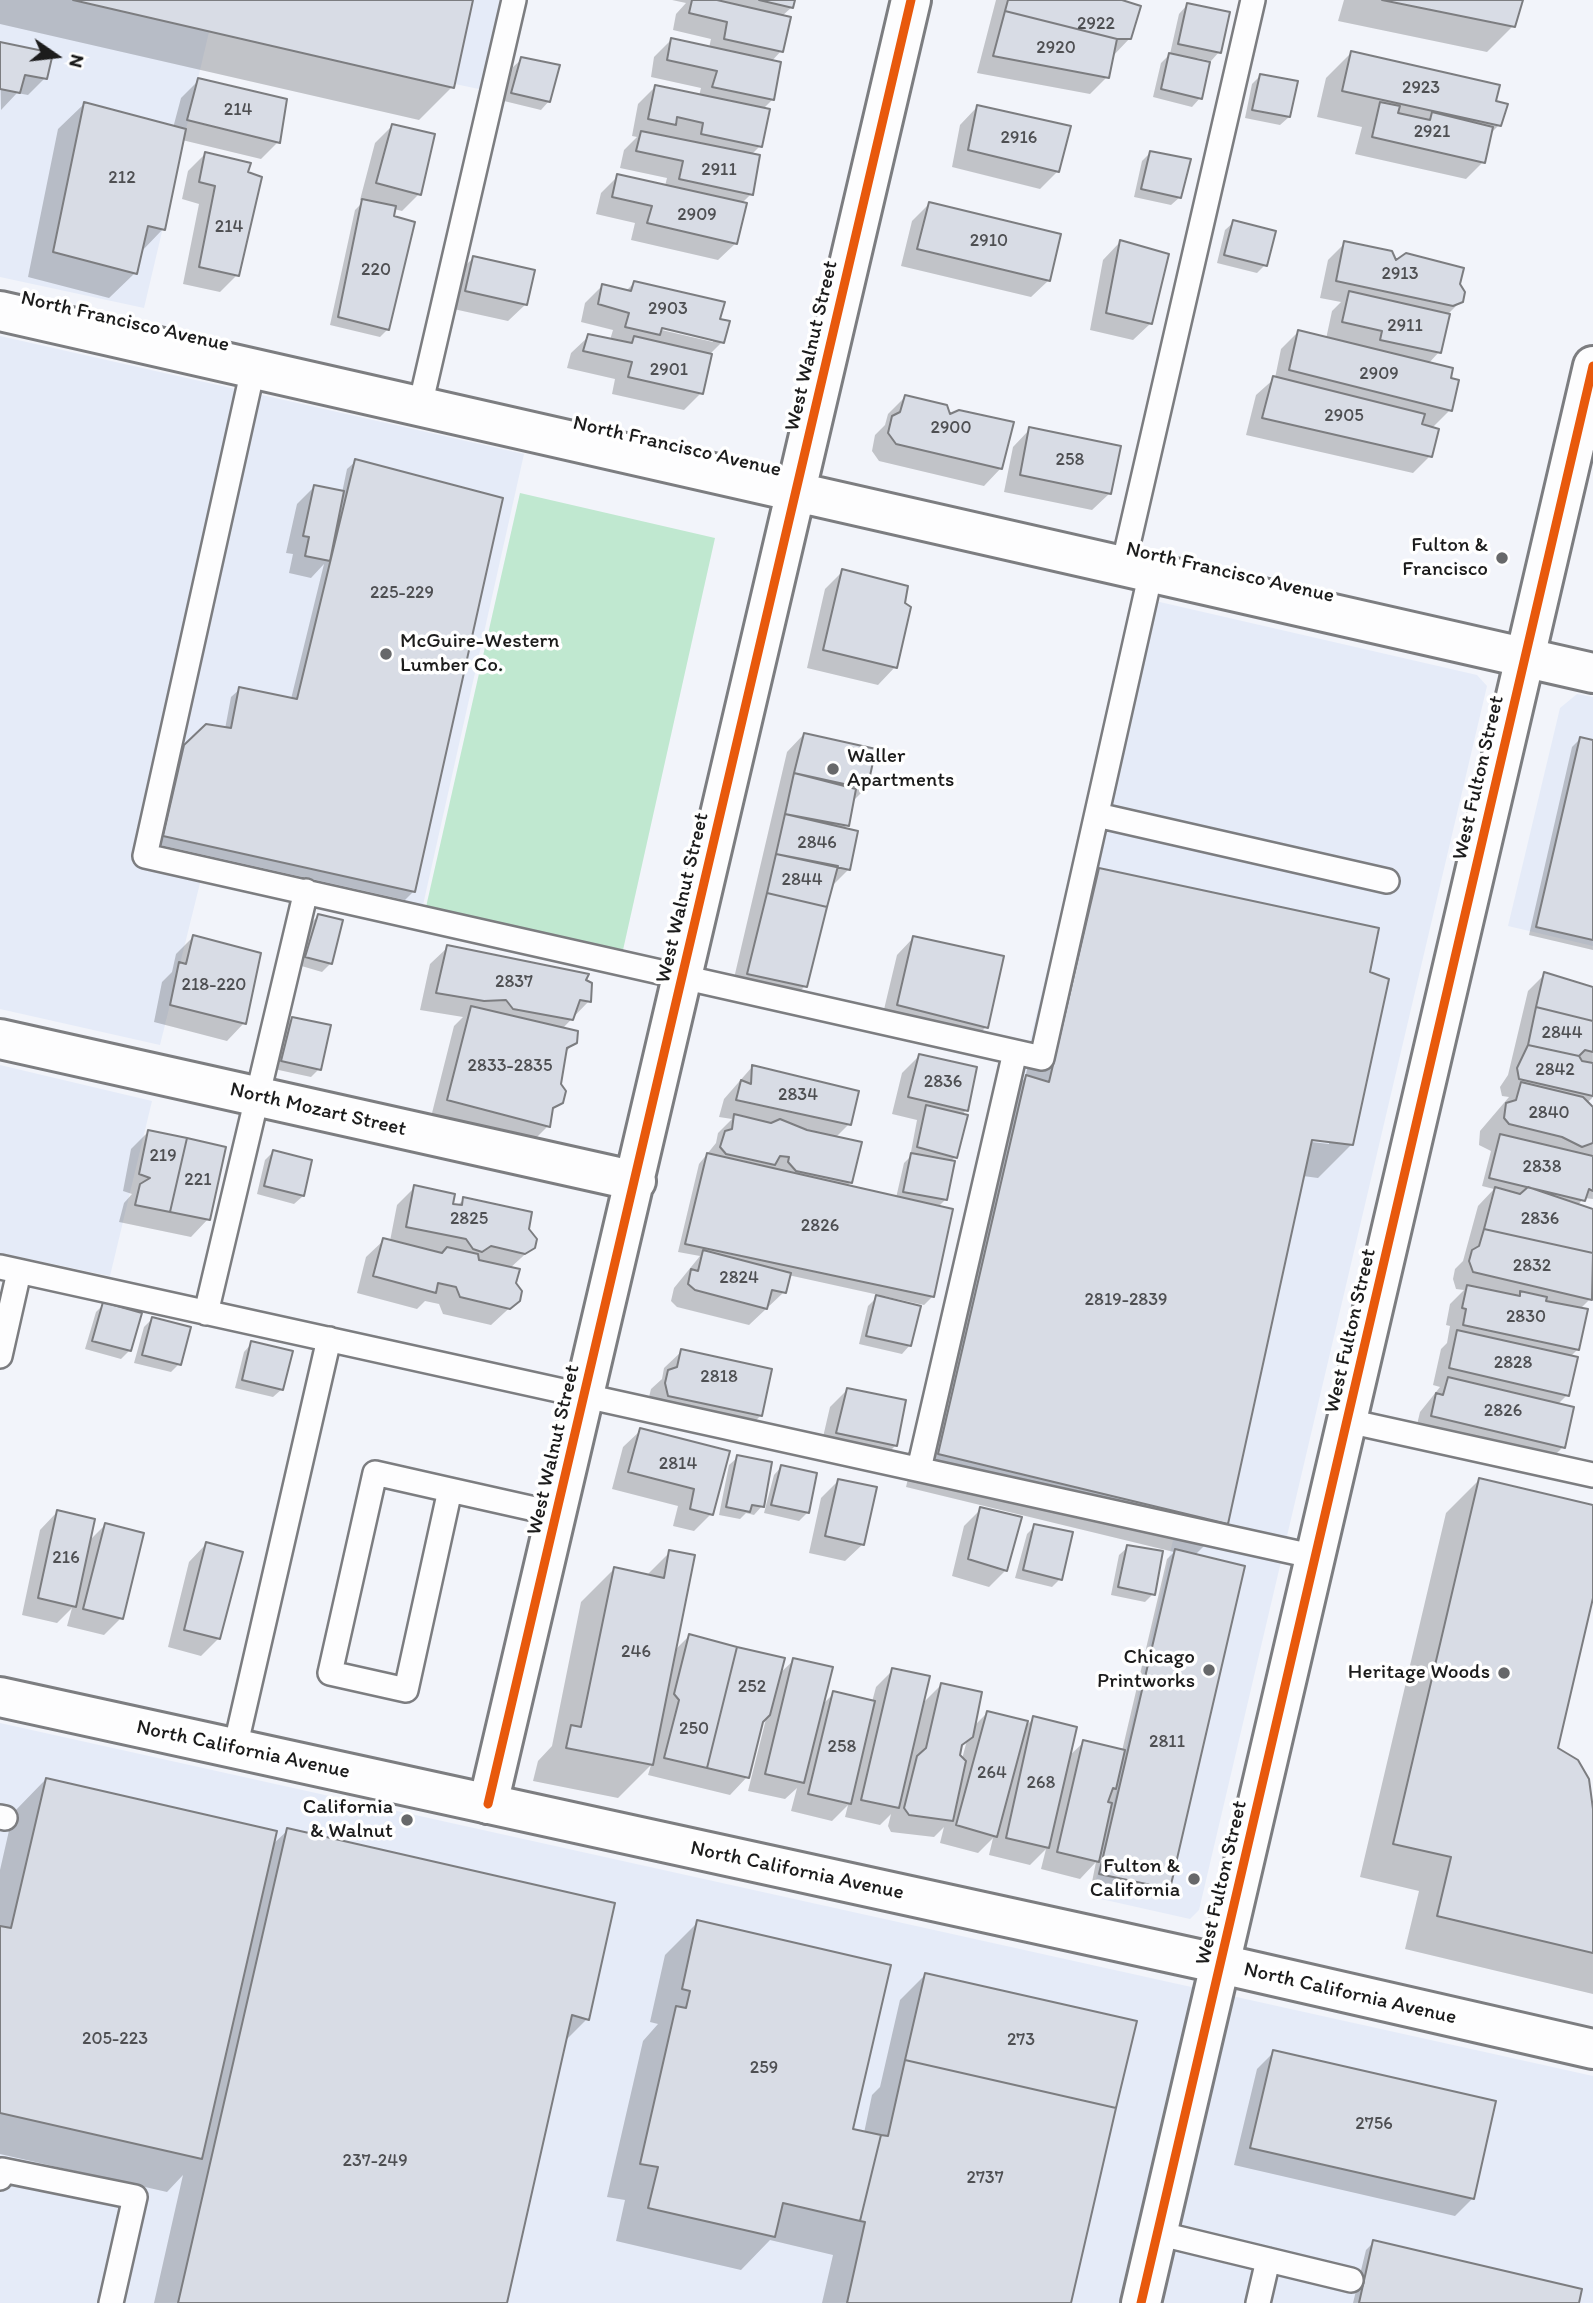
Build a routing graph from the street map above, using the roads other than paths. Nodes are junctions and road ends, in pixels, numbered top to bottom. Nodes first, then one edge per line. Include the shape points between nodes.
1 (514, 0) edge
2 (911, 0) edge
3 (1253, 0) edge
4 (0, 311) edge
5 (1593, 366) edge
6 (253, 369) junction
7 (419, 406) junction
8 (795, 491) junction
9 (1137, 569) junction
10 (1525, 658) junction
11 (1593, 673) edge
12 (1097, 815) junction
13 (1387, 881) dead end
14 (306, 891) junction
15 (682, 976) junction
16 (0, 1039) edge
17 (1015, 1052) junction
18 (257, 1096) junction
19 (636, 1181) junction
20 (10, 1270) edge
21 (206, 1312) junction
22 (329, 1339) junction
23 (0, 1356) edge
24 (585, 1396) junction
25 (1348, 1420) junction
26 (919, 1469) junction
27 (1593, 1475) edge
28 (450, 1490) junction
29 (557, 1514) junction
30 (1316, 1557) junction
31 (0, 1697) edge
32 (234, 1748) junction
33 (488, 1804) junction
34 (1221, 1964) junction
35 (1593, 2049) edge
36 (0, 2178) edge
37 (1157, 2233) junction
38 (1268, 2260) junction
39 (1351, 2280) dead end
40 (111, 2303) edge
41 (1141, 2303) edge
42 (1258, 2303) edge

1 - 7 lane
2 - 8 street, West Walnut Street
3 - 9 lane
4 - 6 street, North Francisco Avenue
5 - 10 street, West Fulton Street
6 - 7 street, North Francisco Avenue
6 - 14 lane via 145,856
7 - 8 street, North Francisco Avenue
8 - 9 street, North Francisco Avenue
8 - 15 street, West Walnut Street
9 - 10 street, North Francisco Avenue
9 - 12 lane
10 - 11 street, North Francisco Avenue
10 - 25 street, West Fulton Street
12 - 13 lane
12 - 17 lane via 1042,1058
14 - 15 lane
14 - 18 lane
15 - 17 lane
15 - 19 street, West Walnut Street
16 - 18 street, North Mozart Street
17 - 26 lane
18 - 19 street, North Mozart Street
18 - 21 lane
19 - 24 street, West Walnut Street
20 - 21 lane
20 - 23 lane
21 - 22 lane
22 - 24 lane
22 - 32 lane
24 - 26 lane
24 - 29 street, West Walnut Street
25 - 27 lane
25 - 30 street, West Fulton Street
26 - 30 lane
28 - 28 lane via 375,1473 330,1673 406,1690
28 - 29 lane
29 - 33 street, West Walnut Street
30 - 34 street, West Fulton Street
31 - 32 street, North California Avenue
32 - 33 street, North California Avenue
33 - 34 street, North California Avenue
34 - 35 street, North California Avenue
34 - 37 street, West Fulton Street
36 - 40 lane via 2,2170 135,2197
37 - 38 lane
37 - 41 street, West Fulton Street
38 - 39 lane
38 - 42 lane

